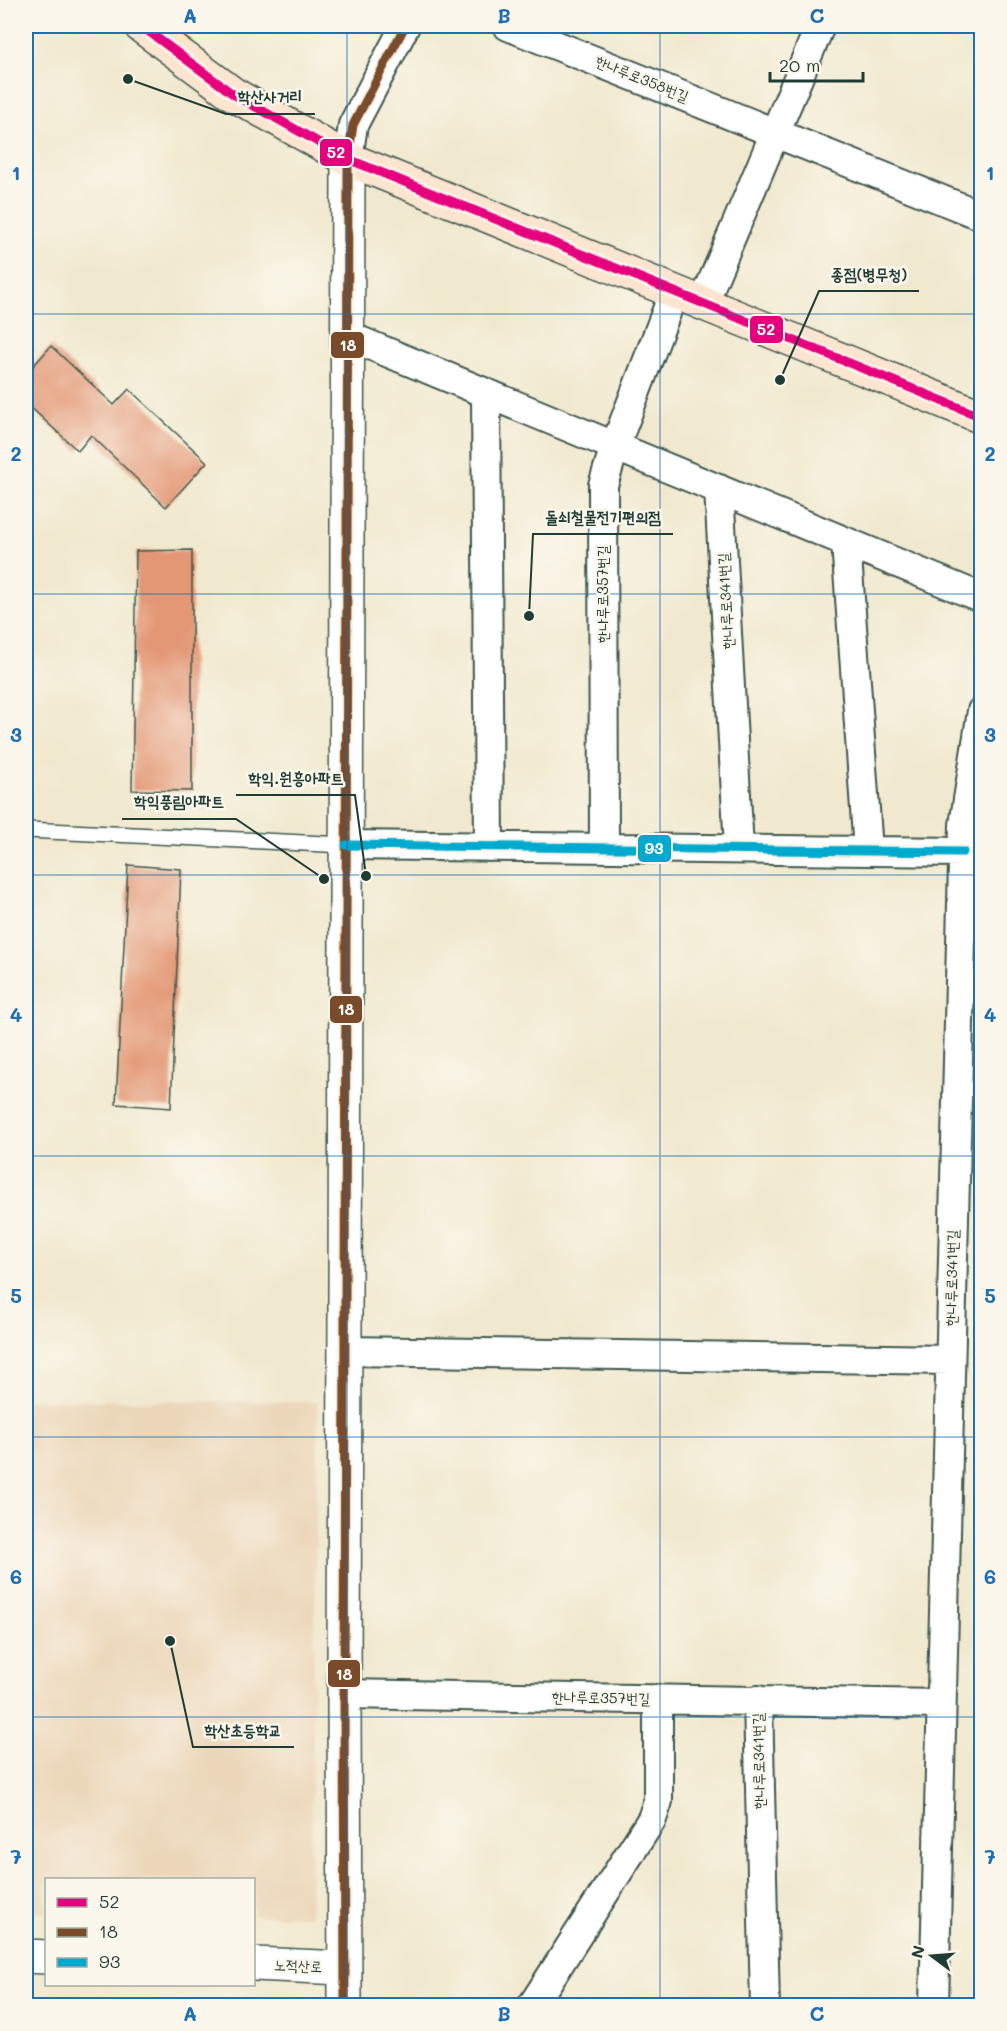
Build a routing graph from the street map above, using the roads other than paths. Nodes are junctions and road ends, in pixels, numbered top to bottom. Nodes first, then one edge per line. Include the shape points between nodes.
1 (141, 26) edge
2 (405, 26) edge
3 (508, 26) edge
4 (820, 26) edge
5 (775, 133) junction
6 (348, 159) junction
7 (981, 216) edge
8 (689, 298) junction
9 (348, 336) junction
10 (486, 393) junction
11 (981, 417) edge
12 (615, 446) junction
13 (720, 489) junction
14 (846, 542) junction
15 (981, 598) edge
16 (981, 711) edge
17 (26, 830) edge
18 (346, 845) junction
19 (489, 847) junction
20 (604, 848) junction
21 (739, 849) junction
22 (868, 850) junction
23 (963, 852) junction
24 (345, 1351) junction
25 (950, 1360) junction
26 (344, 1694) junction
27 (658, 1698) junction
28 (758, 1700) junction
29 (941, 1704) junction
30 (26, 1956) edge
31 (45, 1957) edge
32 (255, 1965) edge
33 (343, 1968) junction
34 (345, 2006) edge
35 (532, 2006) edge
36 (765, 2006) edge
37 (934, 2006) edge

1 - 6 main road via 233,94
2 - 6 street via 354,125
3 - 5 street, 한나루로358번길
4 - 5 street, 한나루로357번길
5 - 7 street, 한나루로358번길
5 - 8 street, 한나루로357번길
6 - 8 main road
6 - 9 street
8 - 11 main road
8 - 12 street, 한나루로357번길
9 - 10 street
9 - 18 street
10 - 12 street
10 - 19 street
12 - 13 street
12 - 20 street, 한나루로357번길 via 603,485
13 - 14 street
13 - 21 street, 한나루로341번길
14 - 15 street
14 - 22 street
16 - 23 street, 한나루로341번길
17 - 18 lane
18 - 19 street
18 - 24 street
19 - 20 street
20 - 21 street
21 - 22 street
22 - 23 street
23 - 25 street, 한나루로341번길
24 - 25 street
24 - 26 street
25 - 29 street, 한나루로341번길
26 - 27 street, 한나루로357번길
26 - 33 street
27 - 28 street
27 - 35 street, 한나루로357번길 via 658,1801 652,1819
28 - 29 street, 한나루로341번길
28 - 36 street, 한나루로341번길
29 - 37 street, 한나루로341번길
30 - 31 street
32 - 33 street, 노적산로
33 - 34 street

